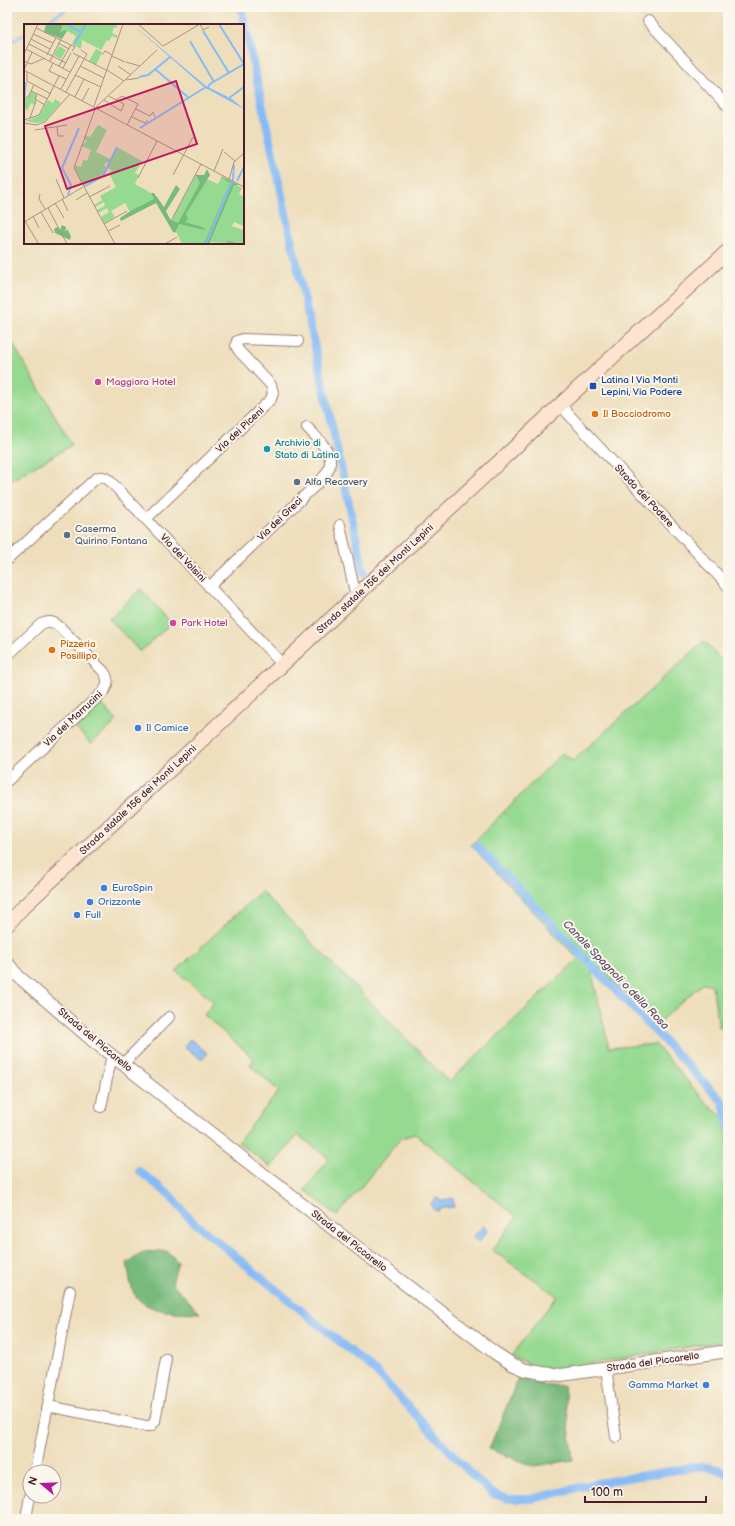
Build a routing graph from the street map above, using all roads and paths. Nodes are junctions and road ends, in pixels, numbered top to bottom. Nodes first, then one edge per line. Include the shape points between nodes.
1 (648, 21) dead end
2 (728, 107) edge
3 (728, 251) edge
4 (298, 341) dead end
5 (560, 405) junction
6 (307, 427) dead end
7 (146, 519) junction
8 (340, 525) dead end
9 (7, 560) edge
10 (728, 586) edge
11 (209, 587) junction
12 (356, 597) junction
13 (7, 656) edge
14 (283, 665) junction
15 (7, 781) edge
16 (8, 922) edge
17 (7, 965) edge
18 (169, 1017) dead end
19 (112, 1055) junction
20 (124, 1064) junction
21 (101, 1107) dead end
22 (70, 1291) dead end
23 (728, 1351) edge
24 (166, 1359) dead end
25 (606, 1368) junction
26 (48, 1406) junction
27 (616, 1437) dead end
28 (37, 1464) edge
29 (29, 1504) edge
30 (26, 1519) edge

1 - 2 street
3 - 5 main road, Strada statale 156 dei Monti Lepini
4 - 7 street, Via dei Piceni via 237,341 236,348 271,385 271,399
5 - 10 street, Strada del Podere
5 - 12 main road, Strada statale 156 dei Monti Lepini
6 - 11 street, Via dei Greci via 328,452 331,462 329,471
7 - 9 street, Via dei Volsini via 111,482 105,477 99,477
7 - 11 street, Via dei Volsini
8 - 12 street
11 - 14 street, Via dei Volsini
12 - 14 main road, Strada statale 156 dei Monti Lepini
13 - 15 street, Via dei Marrucini via 39,626 49,621 60,627 107,677 103,692
14 - 16 main road, Strada statale 156 dei Monti Lepini
17 - 19 street, Strada del Piccarello
18 - 20 street
19 - 20 street, Strada del Piccarello
19 - 21 street
20 - 25 street, Strada del Piccarello via 350,1242 504,1359 526,1370 554,1374
22 - 26 street
23 - 25 street, Strada del Piccarello
24 - 26 street via 152,1426
25 - 27 street
26 - 28 street
29 - 30 street

